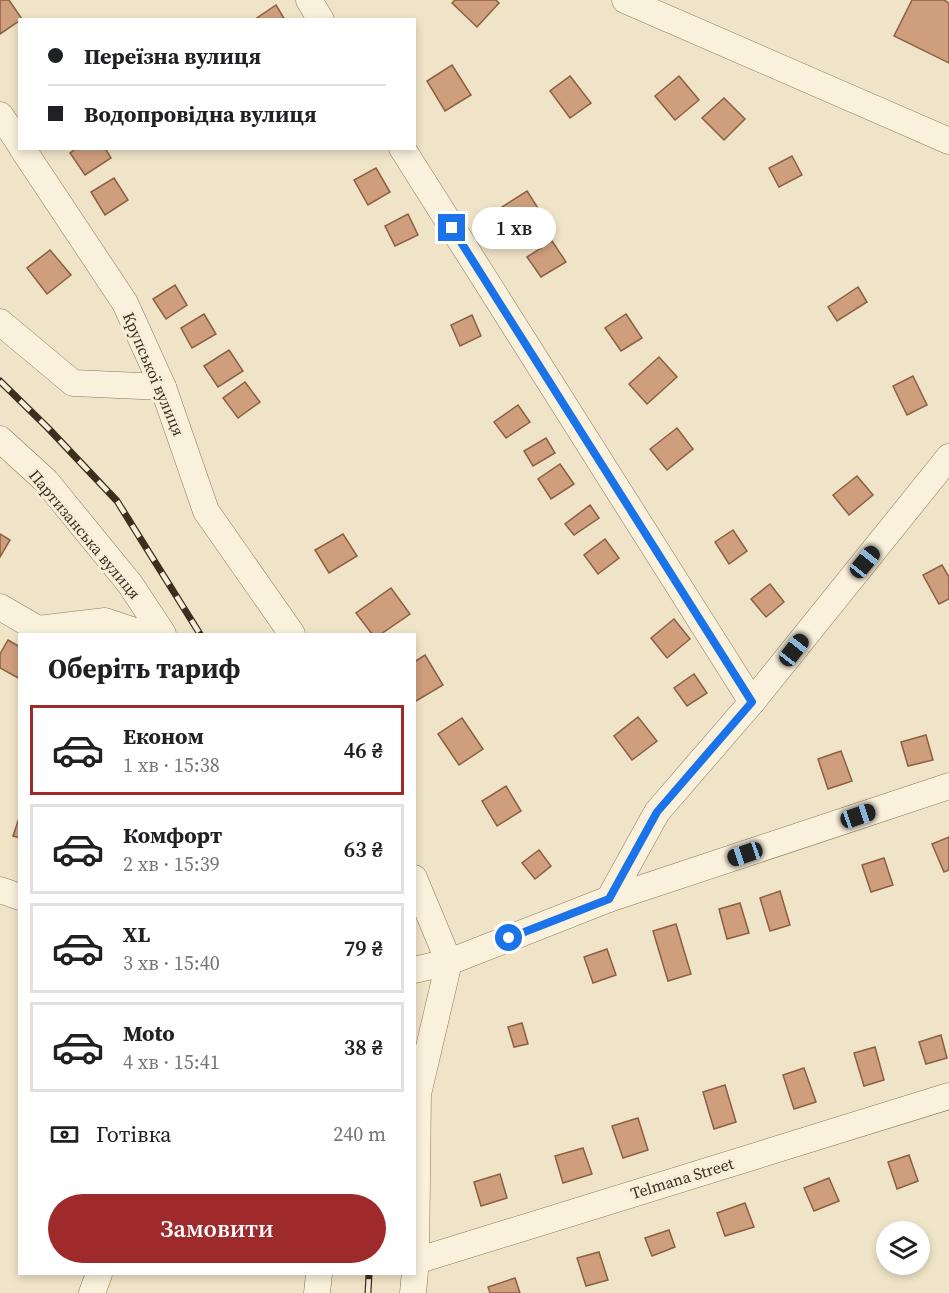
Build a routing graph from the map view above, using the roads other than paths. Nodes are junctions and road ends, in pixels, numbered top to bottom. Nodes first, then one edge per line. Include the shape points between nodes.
1 (309, 0) edge
2 (625, 0) edge
3 (320, 18) edge
4 (0, 115) edge
5 (18, 141) edge
6 (949, 141) edge
7 (23, 150) edge
8 (403, 150) edge
9 (0, 322) edge
10 (164, 387) junction
11 (0, 439) edge
12 (949, 457) edge
13 (0, 607) edge
14 (141, 633) edge
15 (162, 633) edge
16 (291, 633) edge
17 (752, 702) junction
18 (949, 786) edge
19 (416, 884) edge
20 (0, 890) edge
21 (18, 896) edge
22 (609, 899) junction
23 (449, 962) junction
24 (416, 970) edge
25 (949, 1096) edge
26 (416, 1261) joint
27 (99, 1275) edge
28 (319, 1275) edge
29 (415, 1275) edge
30 (92, 1293) edge
31 (317, 1293) edge
32 (413, 1293) edge

1 - 3 street
2 - 6 street
4 - 5 street
7 - 10 street, Крупської вулиця via 125,303
8 - 17 street
9 - 10 street via 73,382
10 - 16 street, Крупської вулиця via 206,511
11 - 15 street, Партизанська вулиця via 46,481 130,584
12 - 17 street
13 - 14 street via 38,629 105,621
17 - 22 street via 657,812
18 - 22 street
19 - 23 street
20 - 21 street
22 - 23 street
23 - 24 street
23 - 26 street via 418,1094
25 - 26 street, Telmana Street
27 - 30 street
28 - 31 street
29 - 32 street

